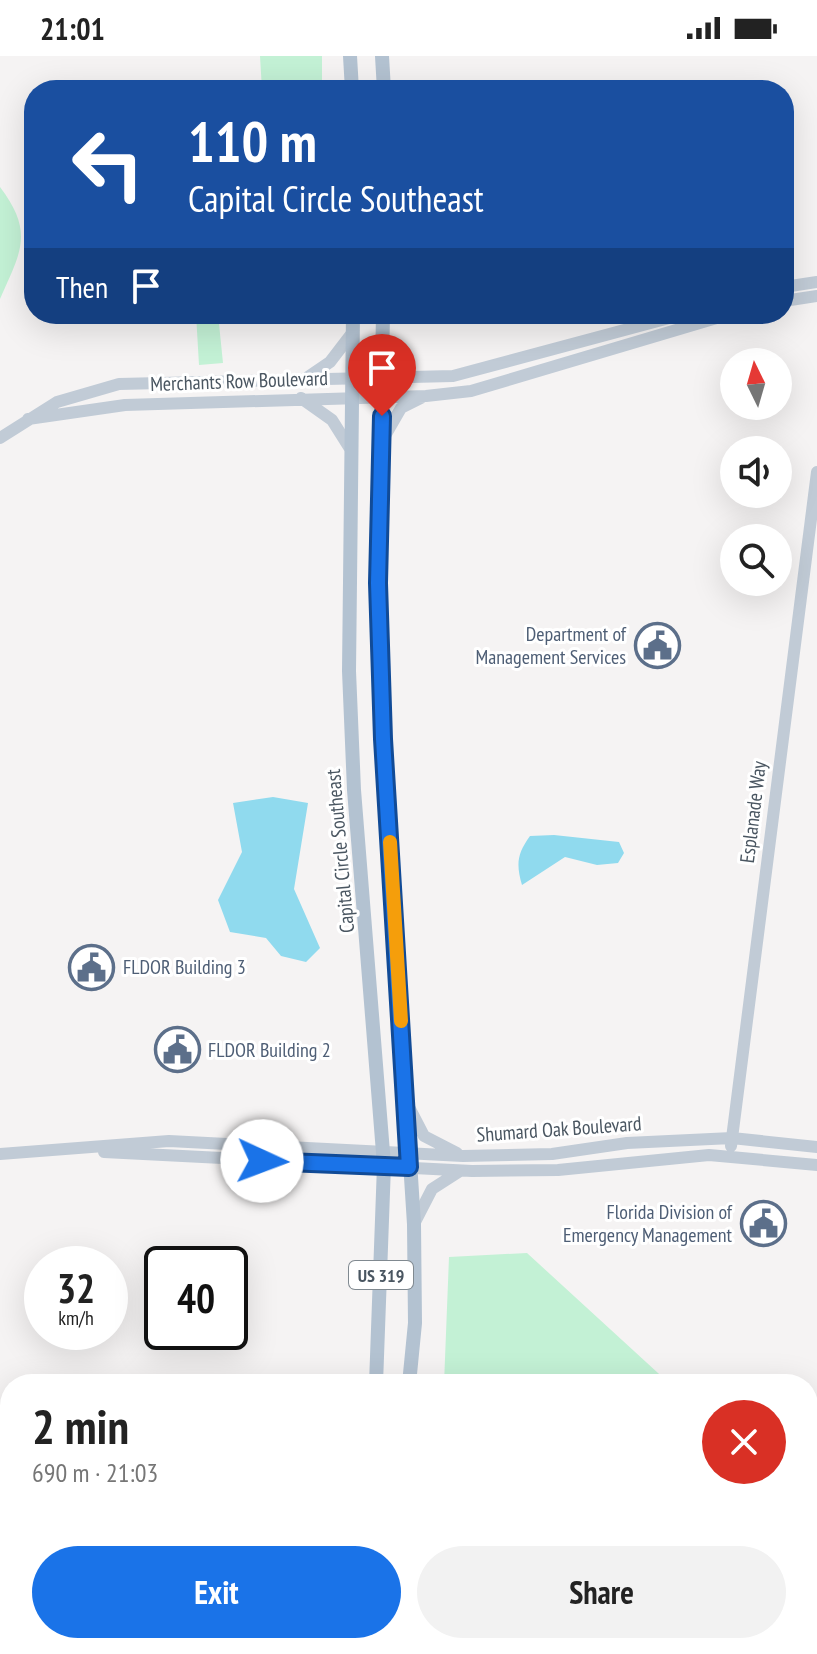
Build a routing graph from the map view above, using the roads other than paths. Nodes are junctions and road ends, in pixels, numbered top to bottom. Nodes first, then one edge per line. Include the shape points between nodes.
1 (350, 56) edge
2 (382, 56) edge
3 (351, 80) edge
4 (383, 80) edge
5 (817, 282) edge
6 (794, 285) edge
7 (817, 296) edge
8 (794, 299) edge
9 (353, 324) edge
10 (383, 324) edge
11 (649, 324) edge
12 (697, 324) edge
13 (353, 332) junction
14 (567, 347) junction
15 (573, 362) junction
16 (306, 378) junction
17 (351, 378) junction
18 (382, 378) junction
19 (426, 396) junction
20 (351, 397) junction
21 (382, 397) junction
22 (301, 398) junction
23 (28, 419) junction
24 (0, 438) edge
25 (382, 441) junction
26 (349, 447) junction
27 (817, 472) edge
28 (407, 1103) junction
29 (732, 1138) junction
30 (627, 1143) junction
31 (817, 1147) edge
32 (0, 1154) edge
33 (463, 1156) junction
34 (731, 1157) junction
35 (384, 1158) junction
36 (409, 1160) junction
37 (630, 1163) junction
38 (817, 1165) edge
39 (460, 1171) junction
40 (414, 1224) junction
41 (376, 1374) edge
42 (410, 1374) edge

1 - 3 main road
2 - 4 main road
5 - 6 street
7 - 8 street
9 - 13 main road, Capital Circle Southeast / US 319
10 - 18 main road, US 319
11 - 14 street, Merchants Row Boulevard
12 - 15 street, Merchants Row Boulevard
13 - 16 street via 333,360
13 - 17 main road, Capital Circle Southeast / US 319
14 - 15 street
14 - 18 street, Merchants Row Boulevard via 453,376
15 - 19 street, Merchants Row Boulevard via 471,391
16 - 17 street, Merchants Row Boulevard
16 - 23 street, Merchants Row Boulevard via 119,384 57,402
17 - 18 street, Merchants Row Boulevard
17 - 20 main road, Capital Circle Southeast / US 319
18 - 21 main road, US 319
19 - 21 street, Merchants Row Boulevard
19 - 25 street via 401,408
20 - 21 street, Merchants Row Boulevard
20 - 22 street, Merchants Row Boulevard
20 - 26 main road, Capital Circle Southeast / US 319
21 - 25 main road, US 319
22 - 23 street, Merchants Row Boulevard via 125,405
22 - 26 street via 332,420
23 - 24 street, Merchants Row Boulevard
25 - 28 main road, US 319 via 378,583 383,739
26 - 35 main road, Capital Circle Southeast / US 319 via 347,599 354,790
27 - 29 street, Esplanade Way
28 - 33 street via 424,1136
28 - 36 main road, US 319
29 - 30 street, Shumard Oak Boulevard
29 - 31 street, Shumard Oak Boulevard
29 - 34 street, Esplanade Way
30 - 33 street, Shumard Oak Boulevard via 552,1154
30 - 37 street
32 - 35 street, Shumard Oak Boulevard via 169,1141
33 - 36 street, Shumard Oak Boulevard
34 - 37 street, Shumard Oak Boulevard
34 - 38 street, Shumard Oak Boulevard
35 - 36 street, Shumard Oak Boulevard
35 - 41 main road, Capital Circle Southeast / US 319
36 - 39 street, Shumard Oak Boulevard
36 - 40 main road, US 319
37 - 39 street, Shumard Oak Boulevard
39 - 40 street via 432,1189
40 - 42 main road, US 319

